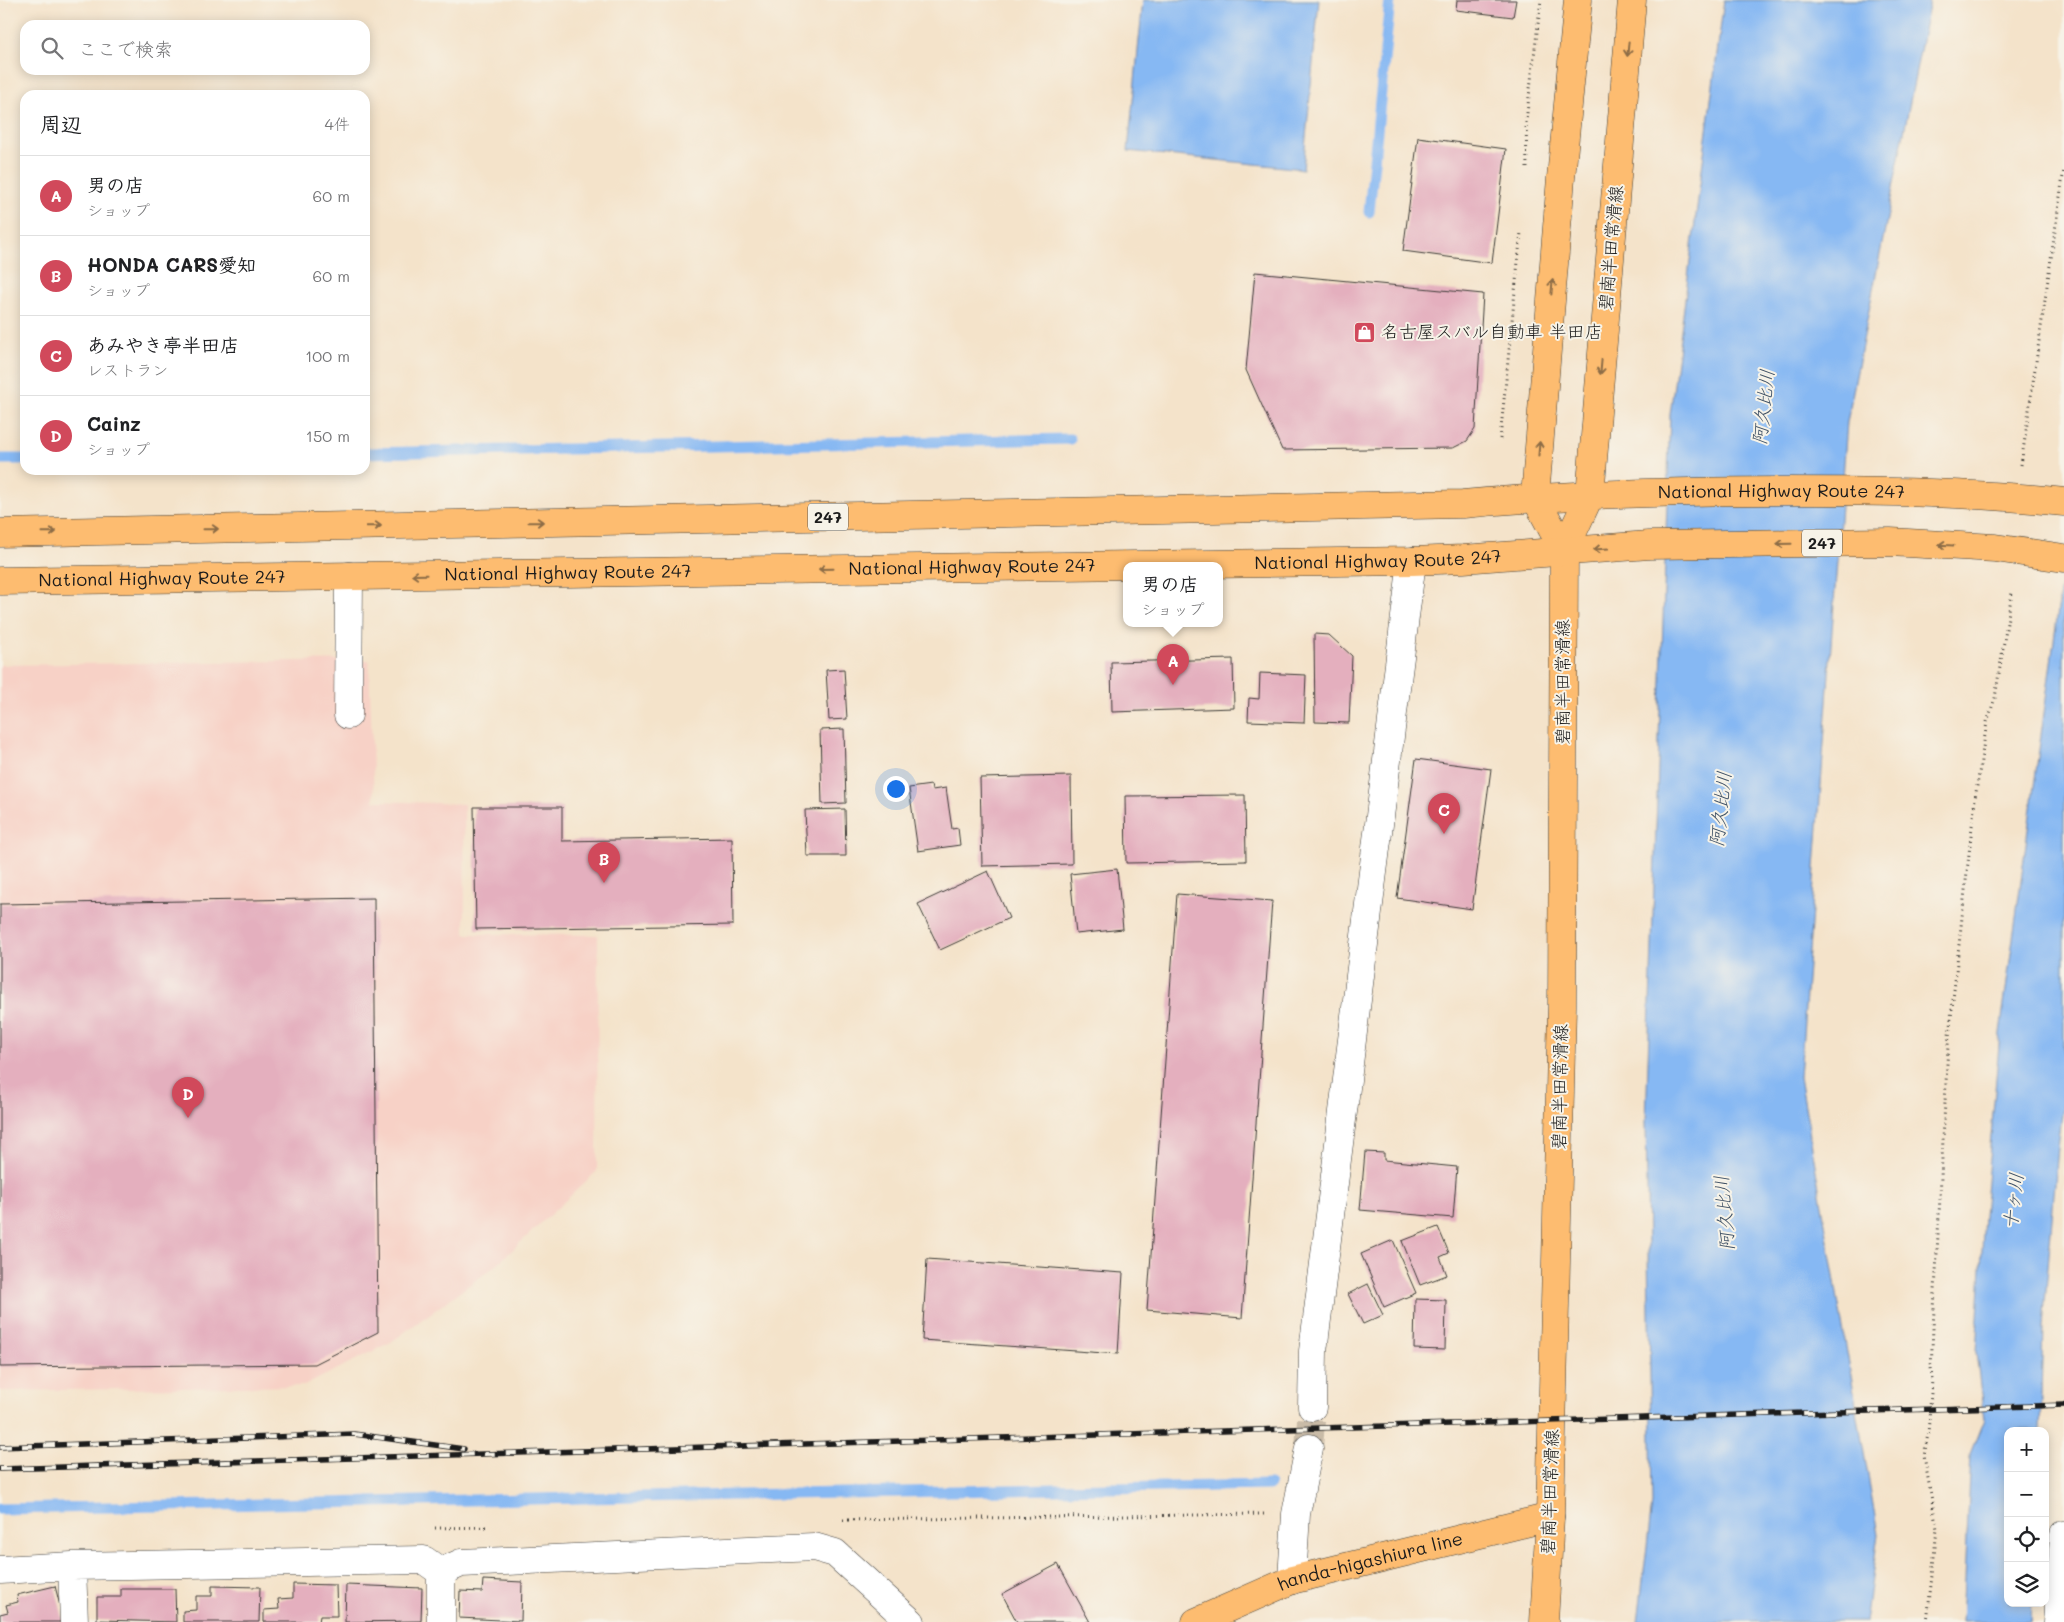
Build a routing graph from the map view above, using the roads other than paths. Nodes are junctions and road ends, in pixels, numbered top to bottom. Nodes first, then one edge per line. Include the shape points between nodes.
1 (1572, 0) edge
2 (1578, 0) edge
3 (1632, 0) edge
4 (1561, 178) junction
5 (1590, 495) junction
6 (1535, 497) junction
7 (2064, 502) edge
8 (0, 533) edge
9 (1564, 551) junction
10 (2064, 558) edge
11 (1412, 561) junction
12 (1223, 564) edge
13 (1123, 565) edge
14 (349, 576) junction
15 (0, 581) edge
16 (348, 714) dead end
17 (1312, 1407) tunnel mouth
18 (1309, 1448) tunnel mouth
19 (1550, 1517) junction
20 (2064, 1535) edge
21 (72, 1566) junction
22 (0, 1570) edge
23 (441, 1572) junction
24 (1292, 1580) junction
25 (74, 1622) edge
26 (441, 1622) edge
27 (911, 1622) edge
28 (1196, 1622) edge
29 (1544, 1622) edge
30 (2058, 1622) edge

1 - 4 main road via 1562,47 1554,117
2 - 4 main road
3 -> 5 main road, 碧南半田常滑線
6 -> 4 main road
5 - 6 main road, National Highway Route 247 / 247
5 - 7 main road, National Highway Route 247 / 247 via 1890,491
5 - 9 main road, 碧南半田常滑線
8 -> 6 main road, National Highway Route 247 / 247 via 1453,504
6 - 9 main road, 碧南半田常滑線
10 -> 9 main road, National Highway Route 247 / 247 via 1995,548 1890,542 1650,545
9 - 11 main road, National Highway Route 247 / 247
9 - 19 main road, 碧南半田常滑線 via 1562,1006
11 -> 12 main road, National Highway Route 247 / 247
11 - 17 street via 1313,1351
13 -> 14 main road, National Highway Route 247 / 247
14 - 15 main road, National Highway Route 247 / 247
14 - 16 street
18 - 24 street via 1296,1514
19 - 24 main road, handa-higashiura line
19 - 29 main road, 碧南半田常滑線
20 - 30 street
21 - 22 street
21 - 23 street via 424,1560
21 - 25 street
23 - 26 street
23 - 27 street via 461,1563 814,1548 835,1553
24 - 28 main road, handa-higashiura line

